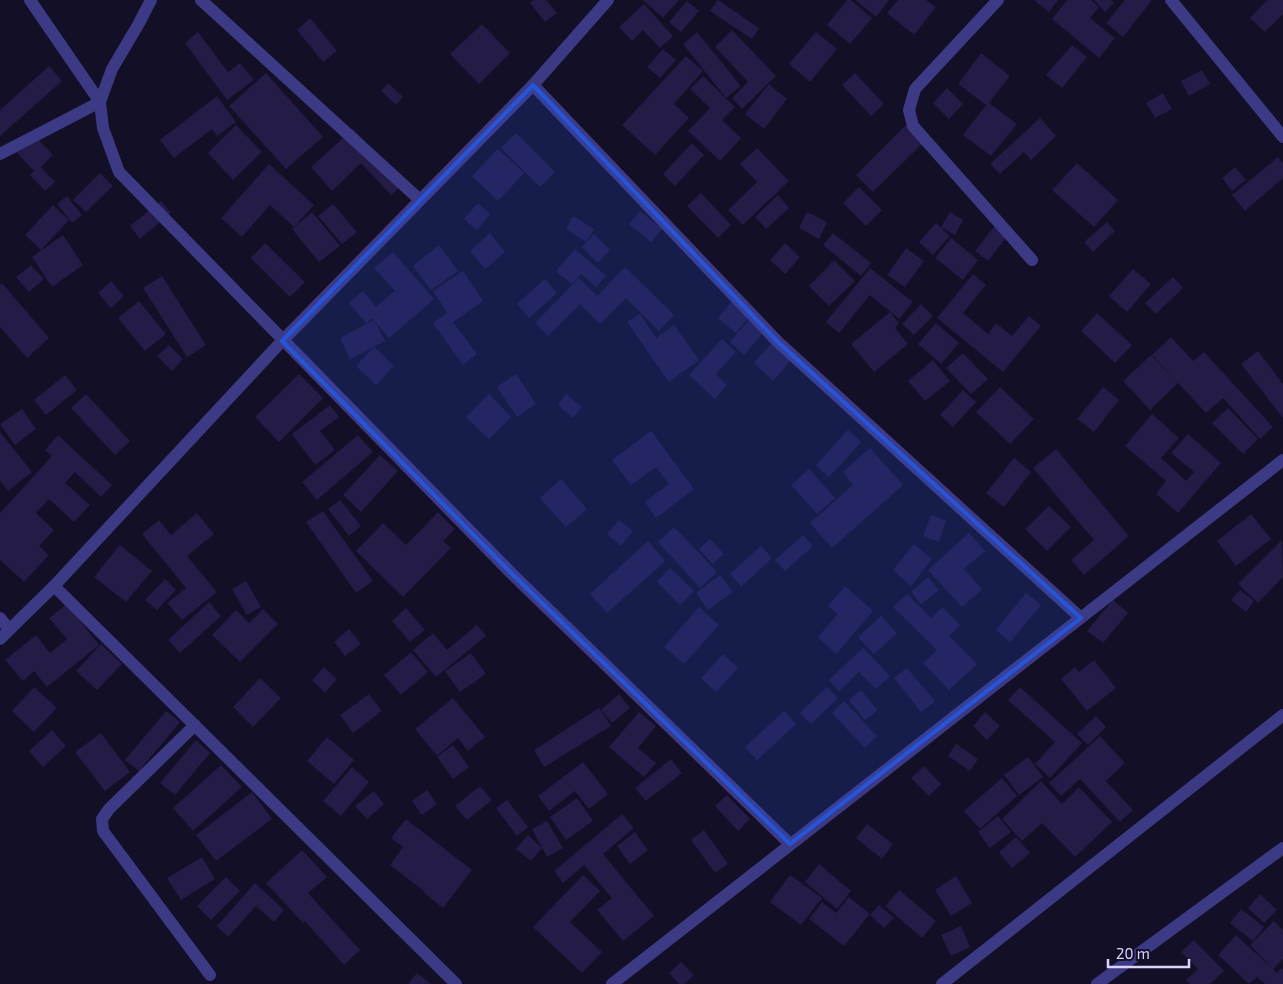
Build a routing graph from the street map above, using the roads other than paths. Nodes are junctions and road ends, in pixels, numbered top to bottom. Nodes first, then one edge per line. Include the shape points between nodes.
1 (30, 0) edge
2 (151, 0) edge
3 (201, 0) edge
4 (608, 0) edge
5 (998, 0) edge
6 (1171, 0) edge
7 (533, 85) junction
8 (100, 102) junction
9 (1283, 137) edge
10 (0, 154) edge
11 (420, 200) junction
12 (1032, 260) dead end
13 (282, 341) junction
14 (1283, 460) edge
15 (54, 586) junction
16 (0, 618) edge
17 (1081, 618) junction
18 (9, 630) junction
19 (0, 639) edge
20 (1283, 715) edge
21 (195, 725) junction
22 (790, 844) junction
23 (1283, 848) edge
24 (210, 975) dead end
25 (456, 984) edge
26 (612, 984) edge
27 (942, 984) edge
28 (1097, 984) edge

1 - 8 street
2 - 8 street via 112,69
3 - 11 street
4 - 7 street
5 - 12 street via 915,90 908,110 913,126
6 - 9 street
7 - 11 street
7 - 17 street via 778,342
8 - 10 street
8 - 13 street via 103,128 119,172
11 - 13 street
13 - 15 street
13 - 22 street via 512,574
14 - 17 street
15 - 18 street
15 - 21 street
16 - 18 street
17 - 22 street
18 - 19 street
20 - 27 street
21 - 24 street via 102,819 103,831
21 - 25 street
22 - 26 street
23 - 28 street

